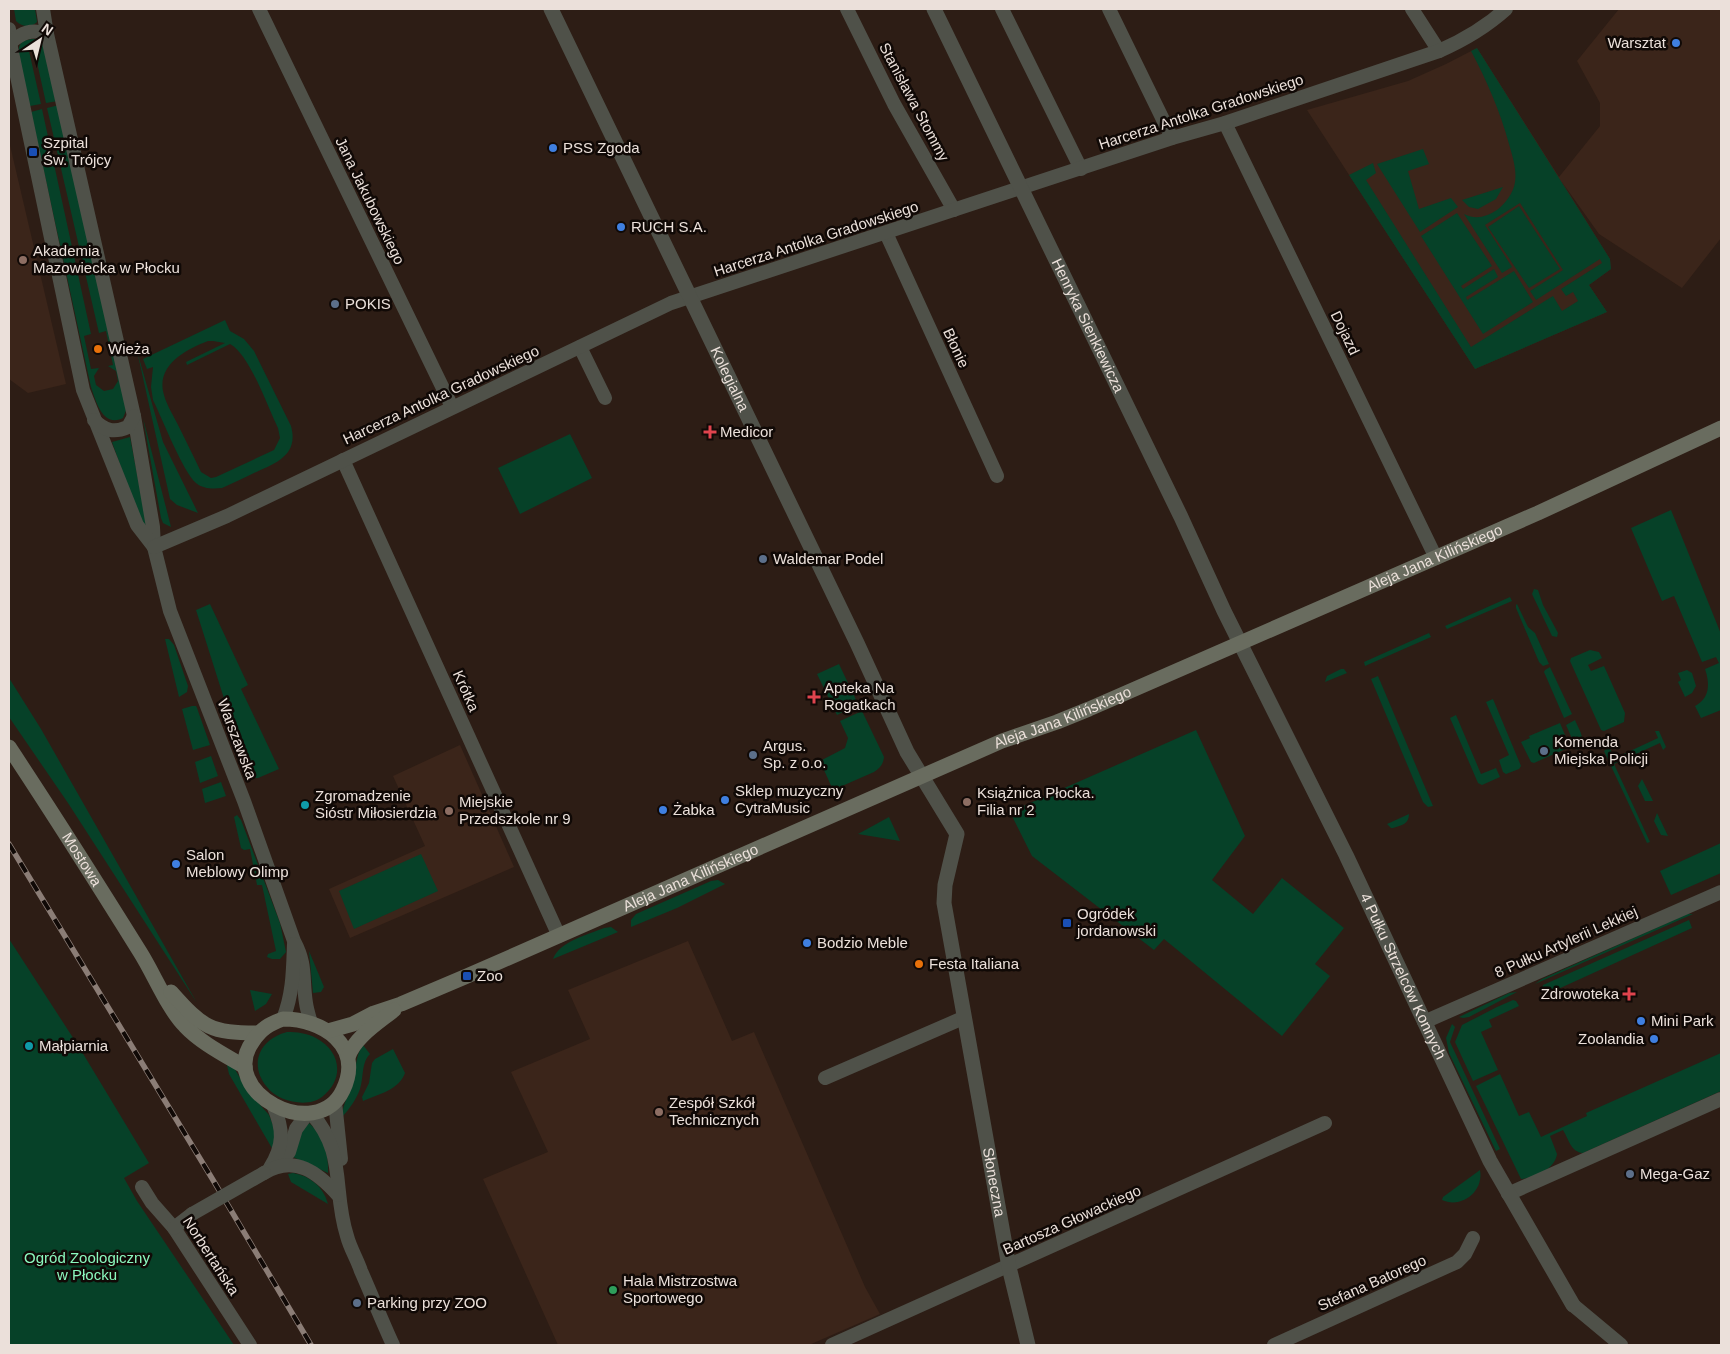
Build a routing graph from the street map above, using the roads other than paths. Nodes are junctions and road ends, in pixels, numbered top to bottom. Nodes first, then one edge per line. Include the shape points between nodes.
1 (42, 9) edge
2 (259, 9) edge
3 (551, 9) edge
4 (847, 9) edge
5 (934, 9) edge
6 (1002, 9) edge
7 (1109, 9) edge
8 (1412, 9) edge
9 (1506, 9) edge
10 (47, 34) junction
11 (9, 36) edge
12 (1440, 51) junction
13 (15, 102) edge
14 (1225, 123) junction
15 (1172, 138) junction
16 (1081, 169) junction
17 (1020, 188) junction
18 (954, 210) junction
19 (886, 233) junction
20 (690, 297) junction
21 (580, 347) junction
22 (605, 398) dead end
23 (452, 407) junction
24 (134, 416) junction
25 (94, 419) junction
26 (1721, 428) edge
27 (343, 460) junction
28 (997, 476) dead end
29 (154, 547) junction
30 (1436, 558) junction
31 (1240, 643) junction
32 (9, 747) edge
33 (922, 776) junction
34 (957, 834) joint
35 (1721, 892) edge
36 (559, 936) junction
37 (294, 941) junction
38 (153, 972) junction
39 (401, 1004) junction
40 (963, 1018) junction
41 (283, 1019) junction
42 (1424, 1022) junction
43 (311, 1023) junction
44 (328, 1031) junction
45 (259, 1033) junction
46 (348, 1057) junction
47 (245, 1067) junction
48 (825, 1078) dead end
49 (1721, 1099) edge
50 (335, 1102) junction
51 (273, 1105) junction
52 (309, 1114) junction
53 (1325, 1123) dead end
54 (271, 1169) junction
55 (338, 1172) junction
56 (142, 1186) dead end
57 (1508, 1194) junction
58 (338, 1195) junction
59 (174, 1228) junction
60 (1474, 1238) dead end
61 (1009, 1267) junction
62 (1573, 1305) joint
63 (250, 1345) edge
64 (393, 1345) edge
65 (832, 1345) edge
66 (1028, 1345) edge
67 (1274, 1345) edge
68 (1621, 1345) edge

1 - 10 street
2 - 23 street, Jana Jakubowskiego
3 - 20 street, Kolegialna
4 - 18 street, Stanisława Stommy via 894,104
5 - 17 street, Henryka Sienkiewicza
6 - 16 street
7 - 15 street
8 - 12 street
9 - 12 street, Harcerza Antolka Gradowskiego via 1463,41
10 - 11 street via 30,32
10 - 24 street
11 - 13 street
12 - 14 street, Harcerza Antolka Gradowskiego
13 - 25 street via 83,390
14 - 15 street, Harcerza Antolka Gradowskiego
14 - 30 street, Dojazd
15 - 16 street, Harcerza Antolka Gradowskiego
16 - 17 street, Harcerza Antolka Gradowskiego
17 - 18 street, Harcerza Antolka Gradowskiego
17 - 31 street, Henryka Sienkiewicza
18 - 19 street, Harcerza Antolka Gradowskiego
19 - 20 street, Harcerza Antolka Gradowskiego
19 - 28 street, Błonie
20 - 21 street, Harcerza Antolka Gradowskiego
20 - 33 street, Kolegialna via 907,752
21 - 22 street
21 - 23 street, Harcerza Antolka Gradowskiego
23 - 27 street, Harcerza Antolka Gradowskiego
24 - 25 street via 128,427 119,431 108,431
24 - 29 street
25 - 29 street via 137,525
26 - 30 main road, Aleja Jana Kilińskiego
27 - 29 street, Harcerza Antolka Gradowskiego
27 - 36 street, Krótka
29 - 37 street, Warszawska via 170,611 248,810
30 - 31 main road, Aleja Jana Kilińskiego
31 - 33 main road, Aleja Jana Kilińskiego
31 - 42 street, 4 Pułku Strzelców Konnych via 1346,855
32 - 38 main road, Mostowa
33 - 34 street, Kolegialna
33 - 36 main road, Aleja Jana Kilińskiego
34 - 40 street, Słoneczna via 944,903
35 - 42 street, 8 Pułku Artylerii Lekkiej
36 - 39 main road, Aleja Jana Kilińskiego
37 - 41 street, Warszawska via 290,1003
37 - 43 street, Warszawska via 304,967 306,1005
38 - 45 main road, Mostowa via 200,1023 230,1033
38 - 47 main road, Mostowa via 185,1026
39 - 44 main road, Aleja Jana Kilińskiego
39 - 46 main road, Aleja Jana Kilińskiego via 362,1036
40 - 48 street
40 - 61 street, Słoneczna
41 - 43 main road
41 - 45 main road via 266,1026
42 - 57 street, 4 Pułku Strzelców Konnych
43 - 44 main road
44 - 46 main road via 340,1042
45 - 47 main road via 247,1050
46 - 50 main road via 347,1081
47 - 51 main road via 253,1088
49 - 57 street
50 - 52 main road
50 - 55 street via 342,1157
51 - 52 main road
51 - 54 street via 279,1117 282,1140
52 - 54 street via 296,1129 289,1152
52 - 55 street via 325,1130
53 - 61 street, Bartosza Głowackiego
54 - 58 street via 293,1166 308,1169
54 - 59 street, bridge via 192,1214
55 - 58 street
56 - 59 street, Norbertańska
57 - 62 street, 4 Pułku Strzelców Konnych
58 - 64 street via 347,1236
59 - 63 street, Norbertańska
60 - 67 street, Stefana Batorego via 1456,1262
61 - 65 street, Bartosza Głowackiego
61 - 66 street, Słoneczna
62 - 68 street

